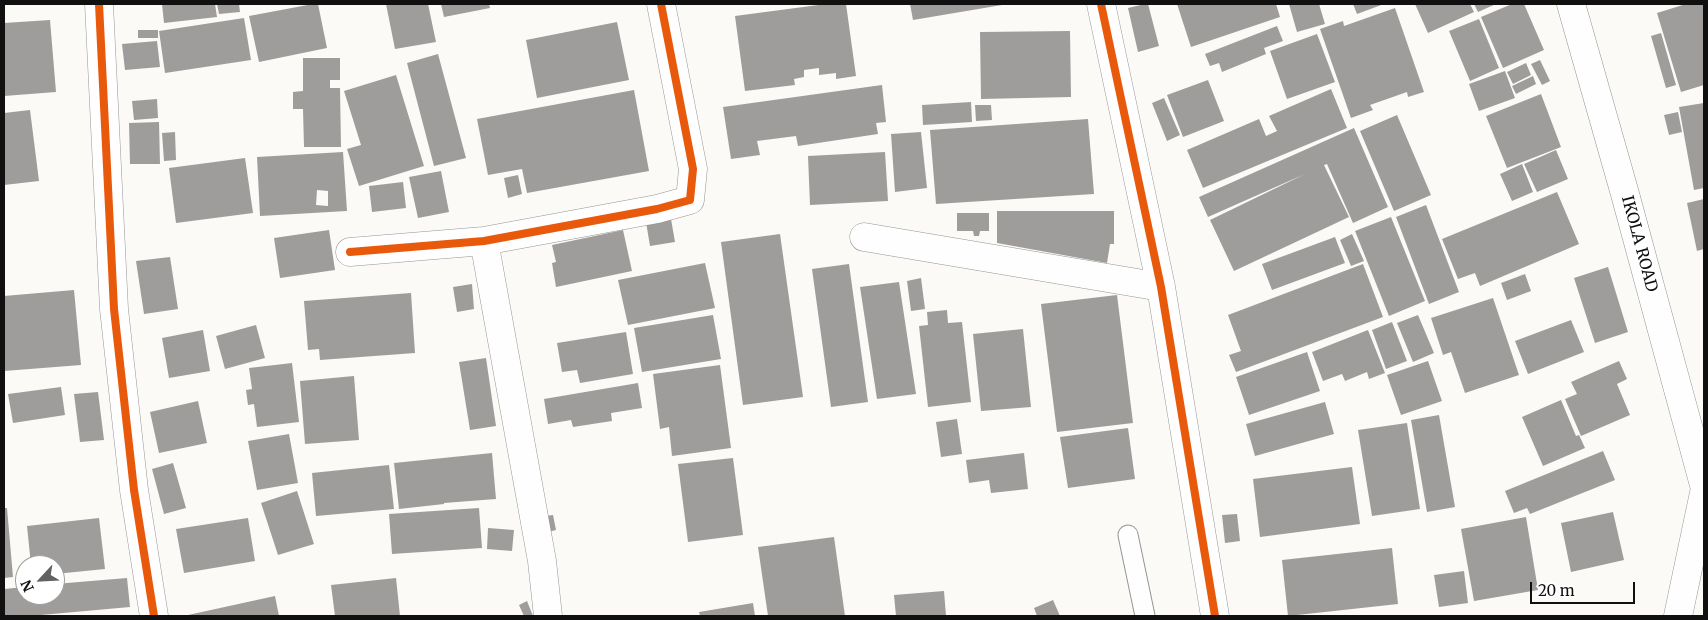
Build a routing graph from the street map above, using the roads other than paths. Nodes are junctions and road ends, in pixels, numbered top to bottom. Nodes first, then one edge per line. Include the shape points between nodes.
1 (99, 4) edge
2 (661, 4) edge
3 (1102, 4) edge
4 (1571, 4) edge
5 (864, 238) dead end
6 (484, 241) junction
7 (350, 252) dead end
8 (1161, 287) junction
9 (1704, 485) edge
10 (1704, 493) edge
11 (1128, 535) dead end
12 (154, 616) edge
13 (548, 616) edge
14 (1145, 616) edge
15 (1215, 616) edge
16 (1678, 616) edge

1 - 12 street via 114,309 134,490
2 - 6 street via 694,169 690,200
3 - 8 street
4 - 9 street, IKOLA ROAD
5 - 8 street
6 - 7 street
6 - 13 street via 542,561
8 - 15 street
10 - 16 street
11 - 14 lane

